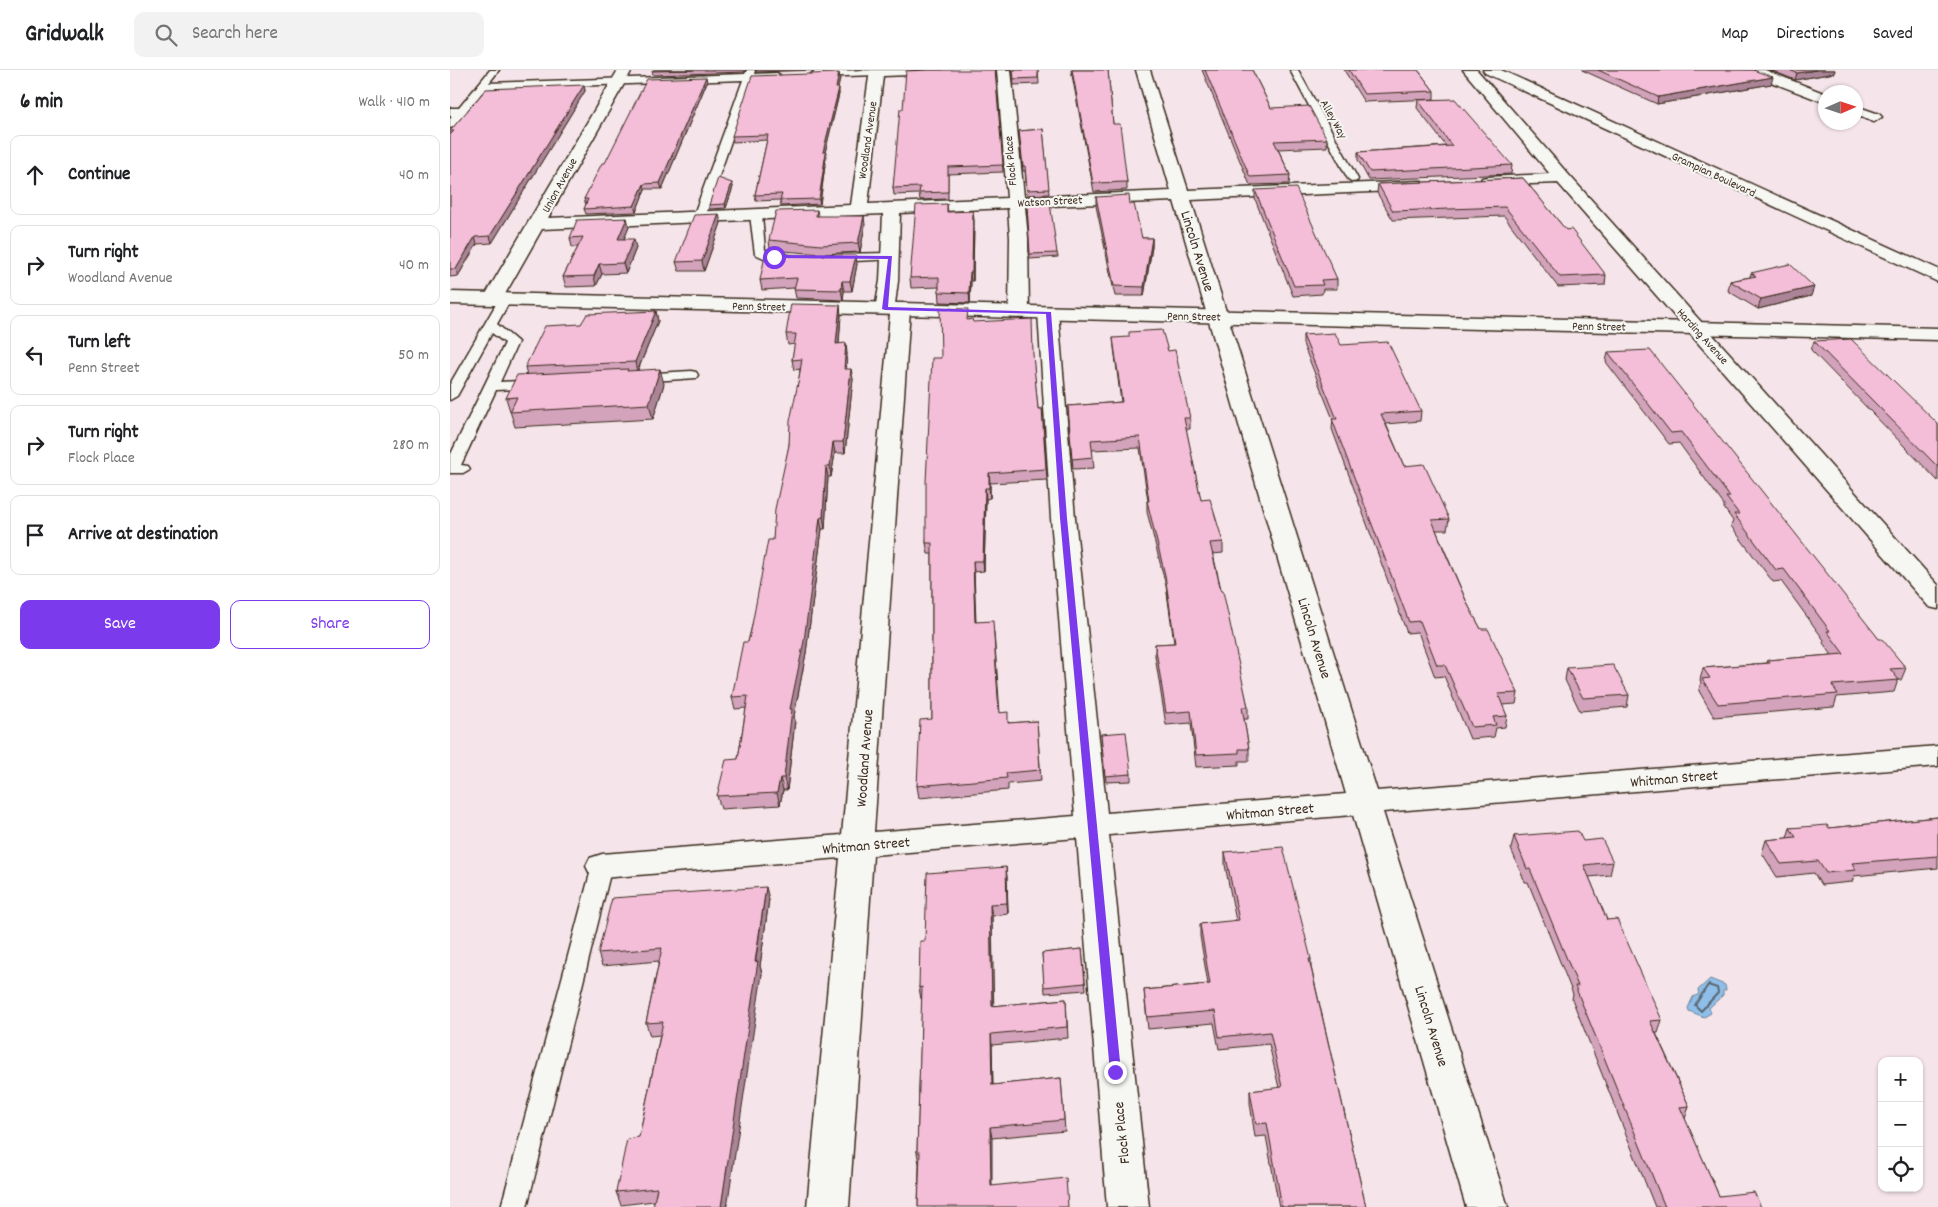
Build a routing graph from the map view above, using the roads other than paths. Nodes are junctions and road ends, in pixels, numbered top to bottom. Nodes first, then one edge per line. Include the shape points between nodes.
1 (495, 70) edge
2 (936, 70) edge
3 (1004, 70) edge
4 (1143, 70) edge
5 (1294, 70) edge
6 (1470, 70) edge
7 (1490, 70) edge
8 (1752, 70) edge
9 (877, 71) edge
10 (749, 73) edge
11 (784, 75) edge
12 (803, 75) edge
13 (621, 76) edge
14 (482, 86) junction
15 (1818, 96) edge
16 (455, 112) edge
17 (1863, 113) edge
18 (1874, 117) dead end
19 (450, 125) edge
20 (1562, 178) junction
21 (1353, 180) dead end
22 (1475, 182) edge
23 (1427, 184) edge
24 (1181, 196) junction
25 (1014, 202) junction
26 (892, 208) junction
27 (859, 210) junction
28 (756, 215) junction
29 (699, 217) junction
30 (537, 224) junction
31 (890, 257) junction
32 (804, 258) edge
33 (824, 258) edge
34 (1938, 276) edge
35 (450, 298) edge
36 (499, 299) junction
37 (893, 309) junction
38 (1018, 312) junction
39 (1048, 312) junction
40 (1218, 316) junction
41 (490, 325) junction
42 (1696, 328) junction
43 (1938, 334) edge
44 (691, 374) dead end
45 (624, 378) edge
46 (548, 383) edge
47 (490, 386) junction
48 (450, 396) edge
49 (463, 469) dead end
50 (1938, 601) edge
51 (1938, 756) edge
52 (1365, 803) junction
53 (1094, 826) junction
54 (858, 845) junction
55 (602, 866) joint
56 (514, 1207) edge
57 (828, 1207) edge
58 (1128, 1207) edge
59 (1487, 1207) edge

1 - 14 lane
2 - 9 street
3 - 25 street, Flock Place
4 - 24 street, Lincoln Avenue
5 - 21 lane, Alley Way
6 - 20 street, Harding Avenue
7 - 34 street, Grampian Boulevard
8 - 15 street
9 - 12 lane
9 - 27 street, Woodland Avenue
10 - 11 lane
10 - 13 lane
10 - 29 lane
13 - 14 lane
13 - 30 street, Union Avenue
14 - 16 lane
16 - 19 lane
17 - 18 street
20 - 22 street
20 - 42 street, Harding Avenue
23 - 24 street, Watson Street
24 - 25 street, Watson Street
24 - 40 street, Lincoln Avenue
25 - 26 street, Watson Street
25 - 38 street, Flock Place via 1019,238
26 - 27 street, Watson Street
26 - 31 street, Woodland Avenue
27 - 28 street, Watson Street
28 - 29 street, Watson Street
28 - 32 lane via 759,252 774,257
29 - 30 street, Watson Street
30 - 36 street, Union Avenue
31 - 33 lane
31 - 37 street, Woodland Avenue
35 - 36 street, Penn Street
36 - 37 street, Penn Street
36 - 41 lane
37 - 38 street, Penn Street
37 - 54 street, Woodland Avenue
38 - 39 street, Penn Street
39 - 40 street, Penn Street
39 - 53 street, Flock Place
40 - 42 street, Penn Street
40 - 52 street, Lincoln Avenue
41 - 47 lane via 512,342
41 - 48 lane
42 - 43 street, Penn Street
42 - 50 street, Harding Avenue
44 - 45 lane
46 - 47 lane
47 - 49 lane via 451,470
51 - 52 street, Whitman Street
52 - 53 street, Whitman Street
52 - 59 street, Lincoln Avenue
53 - 54 street, Whitman Street
53 - 58 street, Flock Place
54 - 55 street, Whitman Street
54 - 57 street, Woodland Avenue
55 - 56 lane

